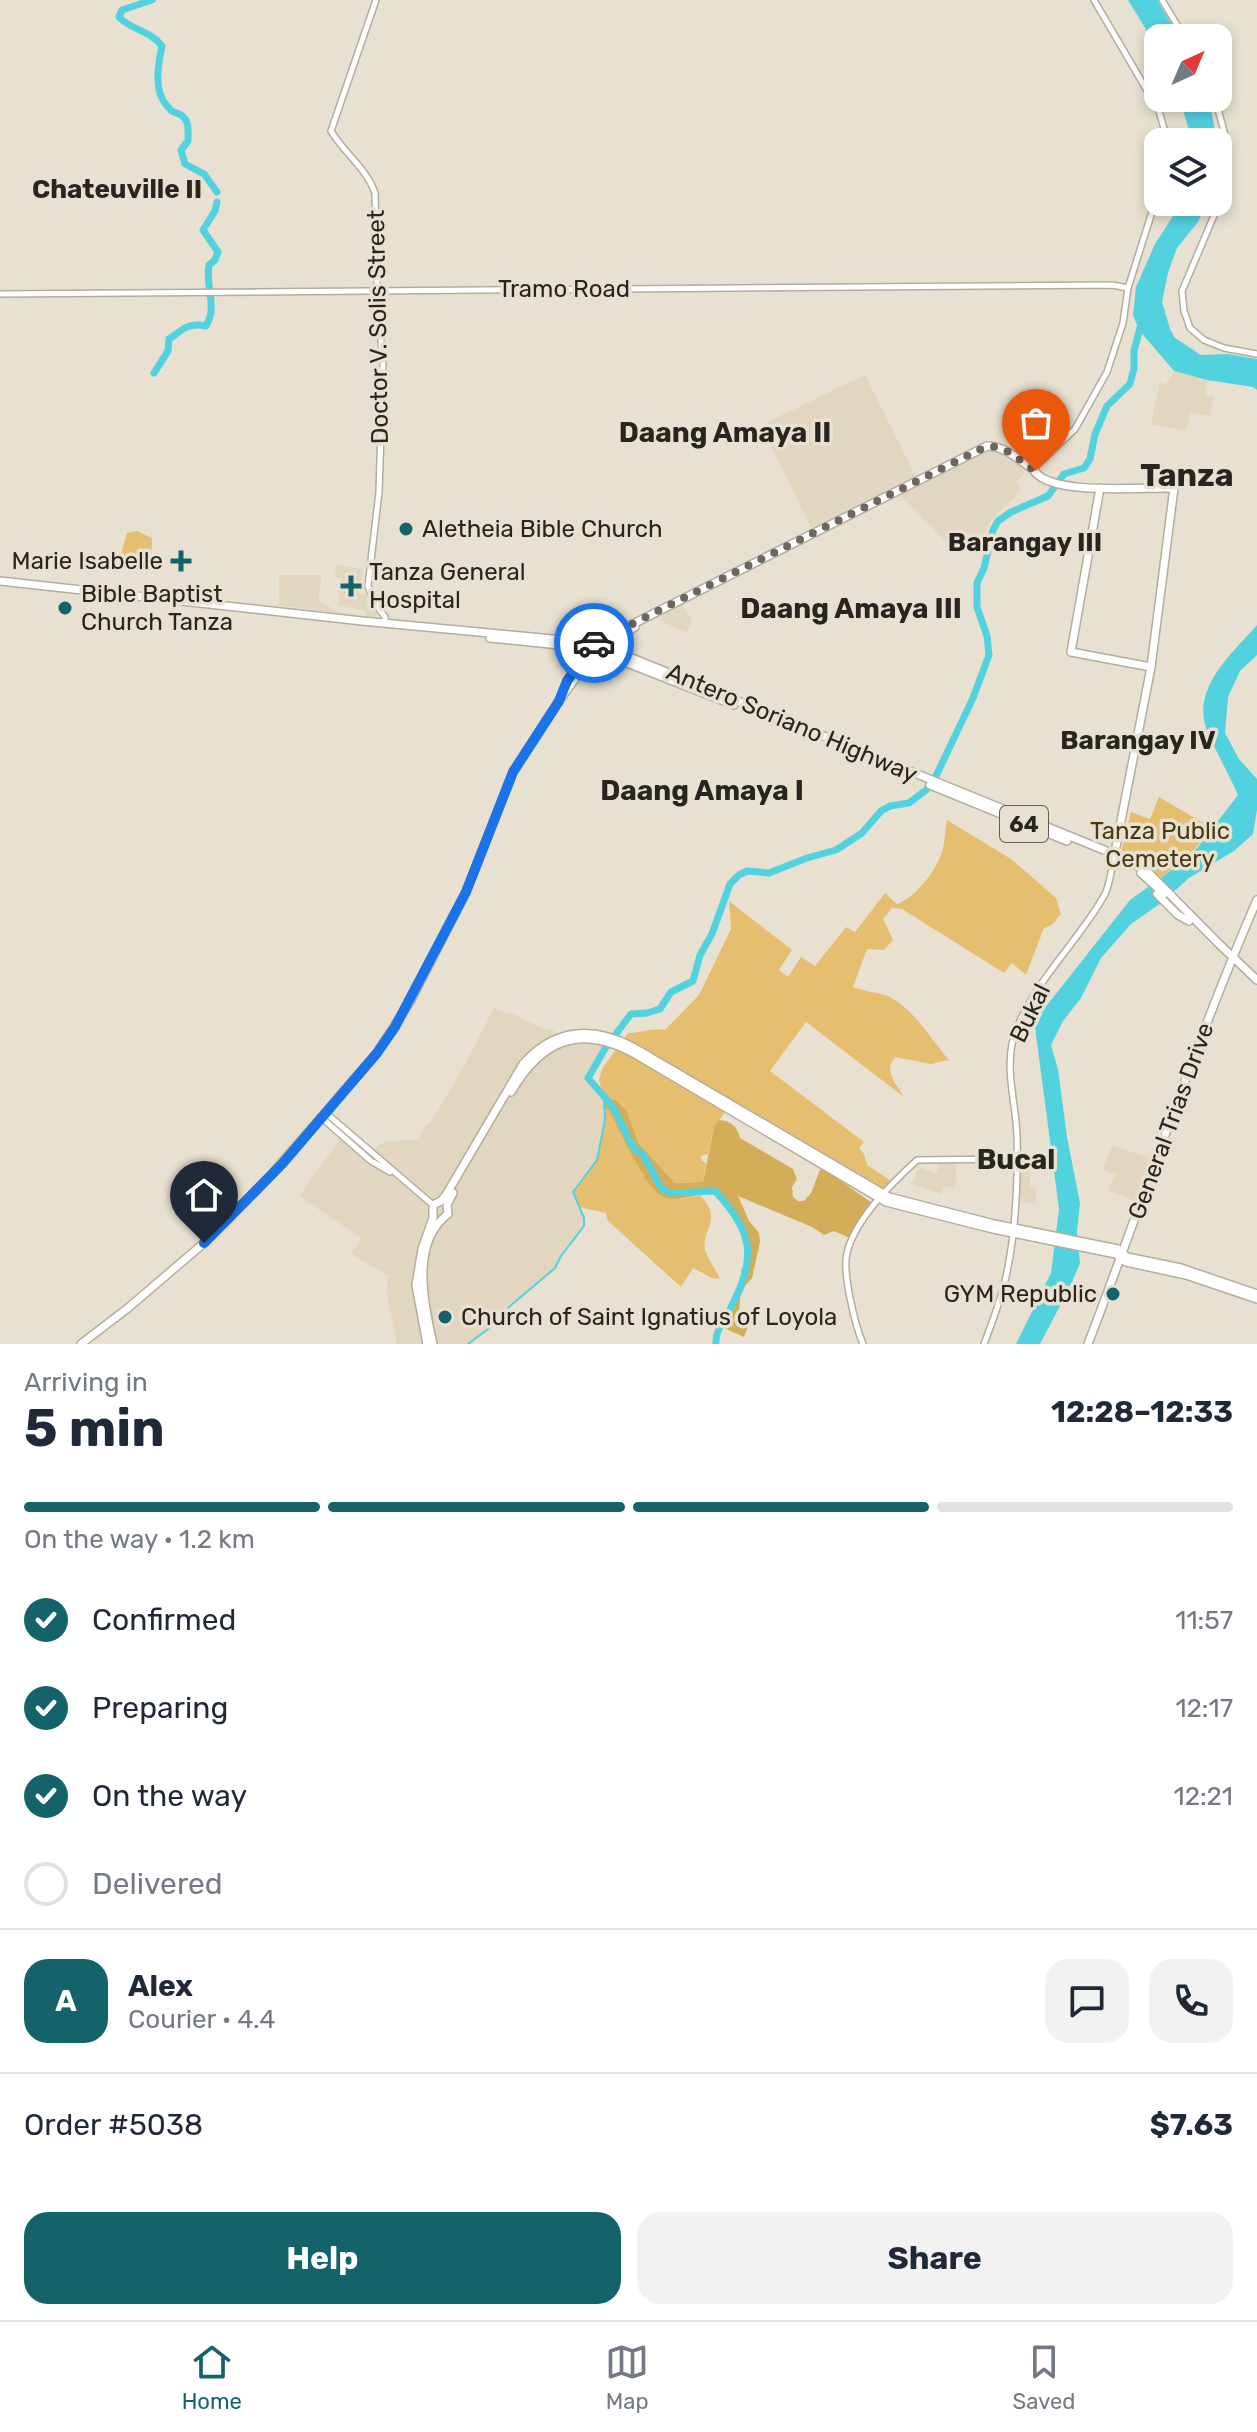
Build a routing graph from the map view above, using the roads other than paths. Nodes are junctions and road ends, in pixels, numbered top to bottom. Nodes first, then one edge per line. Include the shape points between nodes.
1 (376, 0) edge
2 (1094, 0) edge
3 (1162, 0) edge
4 (1177, 24) edge
5 (1219, 112) edge
6 (1164, 128) edge
7 (1152, 216) edge
8 (1128, 288) junction
9 (377, 292) junction
10 (0, 294) edge
11 (1257, 354) edge
12 (1034, 469) junction
13 (1100, 488) junction
14 (0, 581) edge
15 (385, 623) junction
16 (566, 646) junction
17 (596, 646) junction
18 (615, 658) junction
19 (580, 667) junction
20 (1151, 667) junction
21 (919, 778) junction
22 (1114, 857) junction
23 (1146, 877) junction
24 (1257, 900) edge
25 (1190, 919) junction
26 (1231, 959) junction
27 (1257, 980) edge
28 (1257, 986) edge
29 (324, 1116) junction
30 (1016, 1159) junction
31 (882, 1196) junction
32 (440, 1204) junction
33 (437, 1216) junction
34 (1013, 1230) junction
35 (1122, 1256) junction
36 (1257, 1296) edge
37 (81, 1344) edge
38 (430, 1344) edge
39 (863, 1344) edge
40 (984, 1344) edge
41 (1088, 1344) edge

1 - 9 street, Doctor V. Solis Street via 331,131 370,179 375,193
2 - 6 street
3 - 4 street
5 - 11 street via 1227,185 1182,291 1184,311 1190,328 1204,340
7 - 8 street
8 - 9 street, Tramo Road
8 - 12 street via 1115,351 1095,395 1075,429
9 - 10 street, Tramo Road
9 - 15 street, Doctor V. Solis Street via 383,365 379,492 368,586
12 - 13 main road via 1040,479 1060,486
12 - 17 main road via 1001,448 985,447
13 - 20 main road via 1071,652
13 - 20 main road via 1174,488
14 - 15 main road, Antero Soriano Highway
15 - 16 main road, Antero Soriano Highway
15 - 17 main road, Antero Soriano Highway
16 - 17 main road, Antero Soriano Highway
16 - 19 main road via 578,653
17 - 18 main road, Antero Soriano Highway / 64
17 - 19 main road
17 - 21 main road, Antero Soriano Highway / 64
18 - 19 main road
18 - 21 main road, Antero Soriano Highway / 64
19 - 29 main road via 513,772 466,892 411,1000 377,1053
20 - 22 main road
21 - 22 main road, Antero Soriano Highway / 64
22 - 23 main road, Antero Soriano Highway / 64
22 - 30 street, Bukal via 1105,893 1021,1019 1013,1041
23 - 25 main road, Antero Soriano Highway / 64
23 - 25 main road, Antero Soriano Highway / 64 via 1178,915
24 - 26 main road, General Trias Drive
25 - 26 main road, Antero Soriano Highway / 64
26 - 27 main road, Antero Soriano Highway / 64
26 - 28 main road, Antero Soriano Highway / 64
26 - 35 main road, General Trias Drive
29 - 32 street
29 - 37 main road via 204,1243
30 - 31 street via 917,1160
30 - 34 street, Bukal
31 - 32 main road via 618,1043 583,1038 552,1046 533,1060
31 - 34 main road via 907,1207
31 - 39 street via 846,1254
32 - 33 main road
32 - 33 main road via 448,1214
33 - 38 main road via 421,1285
34 - 35 main road
34 - 40 street, Bukal via 1006,1278
35 - 36 main road via 1126,1262 1164,1267
35 - 41 main road, General Trias Drive

